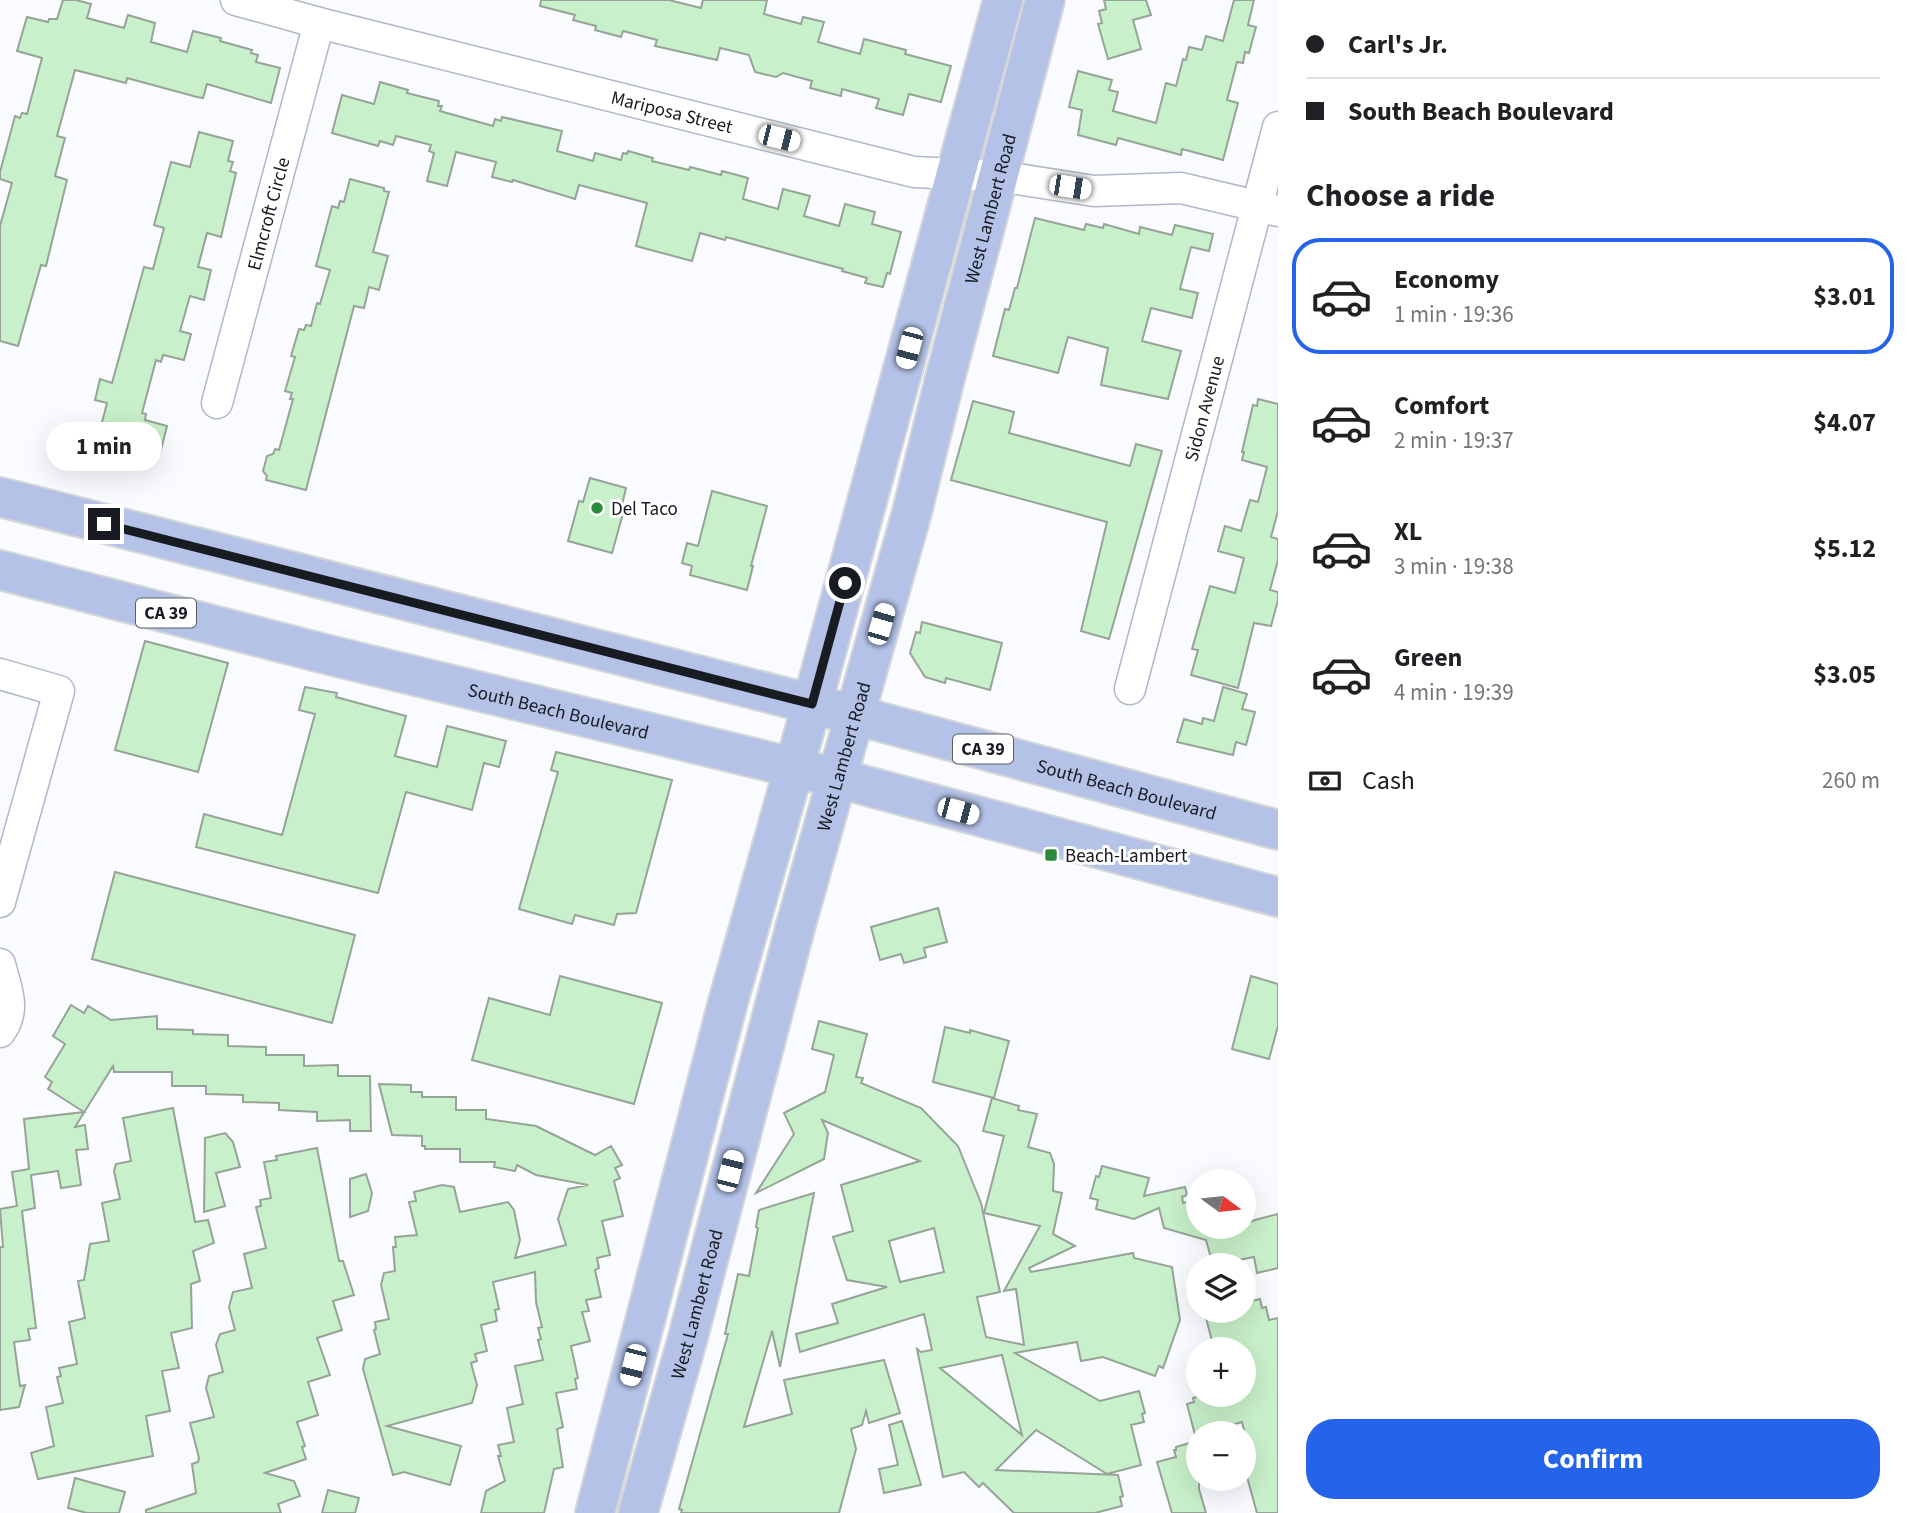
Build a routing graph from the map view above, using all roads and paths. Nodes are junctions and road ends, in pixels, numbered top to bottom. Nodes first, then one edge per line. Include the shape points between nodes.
1 (236, 0) edge
2 (1003, 0) edge
3 (1045, 0) edge
4 (319, 23) junction
5 (1278, 127) edge
6 (956, 174) junction
7 (998, 176) junction
8 (1267, 208) edge
9 (217, 403) dead end
10 (0, 497) edge
11 (0, 570) edge
12 (0, 674) edge
13 (1130, 689) dead end
14 (812, 704) junction
15 (855, 715) junction
16 (794, 767) junction
17 (837, 778) junction
18 (1278, 830) edge
19 (1278, 897) edge
20 (0, 902) edge
21 (0, 964) edge
22 (0, 1032) edge
23 (595, 1513) edge
24 (638, 1513) edge

1 - 4 street, Mariposa Street
2 - 6 main road
3 - 7 main road, West Lambert Road
4 - 6 street, Mariposa Street via 914,172
4 - 9 street, Elmcroft Circle
5 - 8 street, Sidon Avenue
6 - 7 street, Mariposa Street
6 - 14 main road
7 - 8 street, Mariposa Street via 1094,191 1181,188
7 - 15 main road, West Lambert Road
8 - 13 street, Sidon Avenue
10 - 14 main road, South Beach Boulevard / CA 39
11 - 16 main road, South Beach Boulevard / CA 39
12 - 20 street via 59,691
14 - 15 main road, South Beach Boulevard / CA 39
14 - 16 main road
15 - 17 main road, West Lambert Road
15 - 18 main road, South Beach Boulevard / CA 39
16 - 17 main road, South Beach Boulevard / CA 39
16 - 23 main road
17 - 19 main road, South Beach Boulevard / CA 39
17 - 24 main road, West Lambert Road
21 - 22 street via 10,1003

